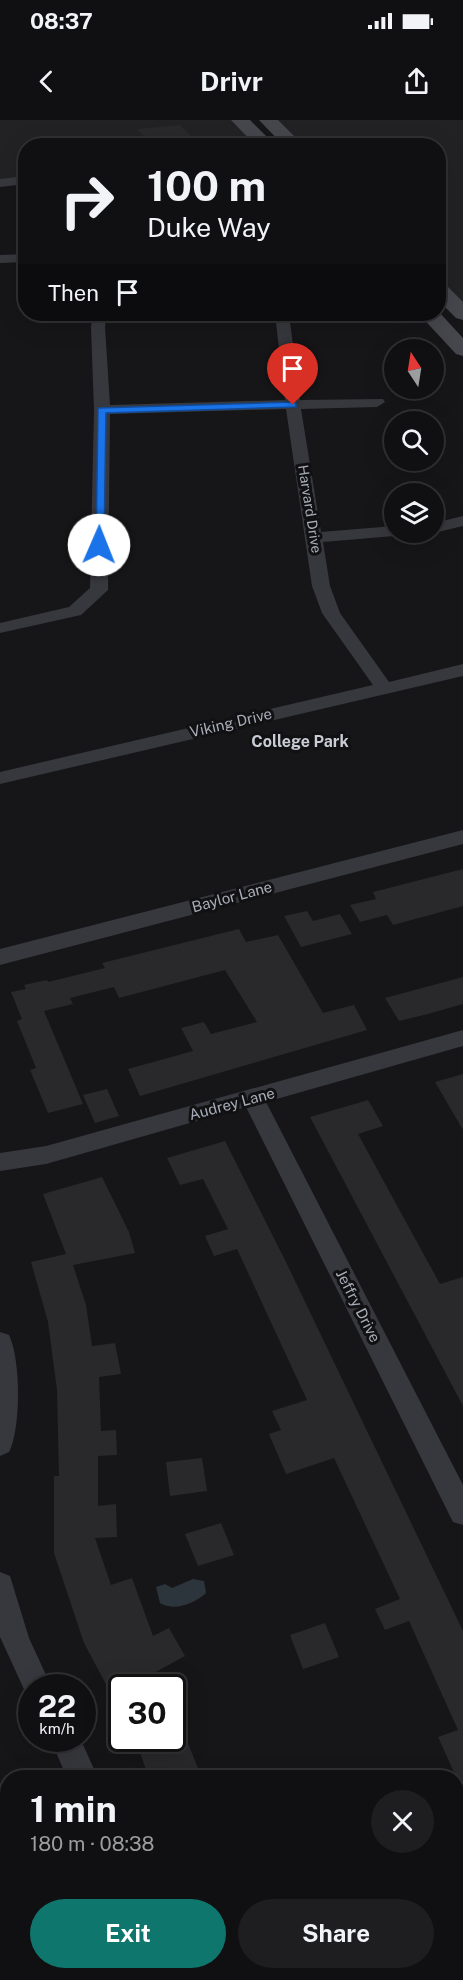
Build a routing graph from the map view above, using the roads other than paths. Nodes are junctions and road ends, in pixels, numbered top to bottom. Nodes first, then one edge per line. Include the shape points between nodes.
1 (240, 120) edge
2 (268, 120) edge
3 (259, 138) edge
4 (287, 138) edge
5 (18, 181) edge
6 (0, 183) edge
7 (18, 258) edge
8 (0, 259) edge
9 (446, 296) edge
10 (463, 314) edge
11 (99, 321) edge
12 (283, 321) edge
13 (436, 321) edge
14 (463, 350) edge
15 (377, 402) dead end
16 (293, 405) junction
17 (102, 410) junction
18 (463, 521) edge
19 (444, 526) edge
20 (384, 532) edge
21 (315, 537) junction
22 (0, 628) edge
23 (463, 670) edge
24 (384, 687) junction
25 (0, 778) edge
26 (463, 837) edge
27 (0, 957) edge
28 (463, 1038) edge
29 (253, 1098) junction
30 (0, 1162) edge
31 (0, 1343) edge
32 (0, 1444) edge
33 (463, 1513) edge
34 (0, 1584) edge
35 (31, 1674) edge
36 (71, 1752) edge
37 (79, 1770) edge

1 - 3 main road
2 - 4 main road
5 - 6 street
7 - 8 street
9 - 10 main road
11 - 17 street
12 - 16 street, Harvard Drive
13 - 14 main road
15 - 16 street
16 - 17 street
16 - 21 street, Harvard Drive
17 - 22 street via 99,590 75,611
18 - 19 street
20 - 21 street
21 - 24 street, Harvard Drive via 321,586 331,613
23 - 24 street, Viking Drive
24 - 25 street, Viking Drive
26 - 27 street, Baylor Lane
28 - 29 street, Audrey Lane
29 - 30 street, Audrey Lane via 46,1155
29 - 33 street, Jeffry Drive
31 - 32 street via 5,1391
34 - 35 street via 3,1603
36 - 37 street

